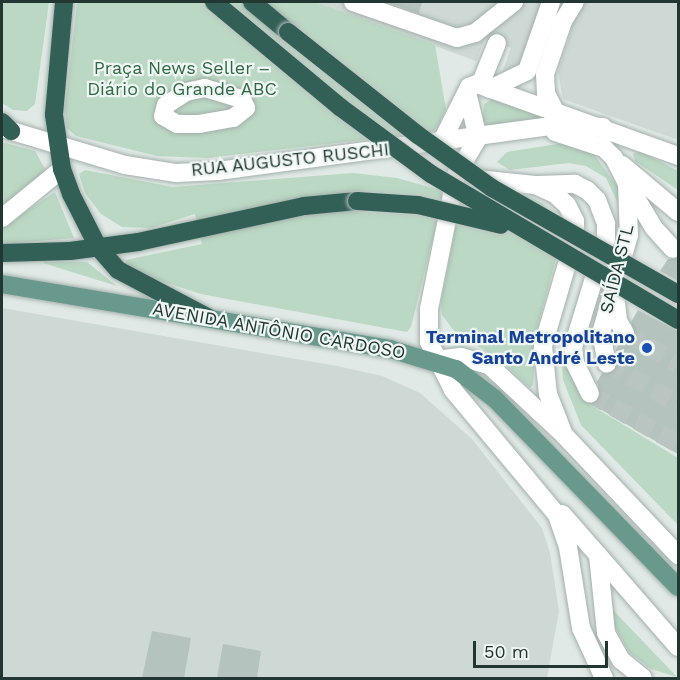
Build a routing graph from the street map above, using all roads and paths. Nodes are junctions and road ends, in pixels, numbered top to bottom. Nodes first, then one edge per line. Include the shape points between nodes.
1 (64, 2) edge
2 (214, 2) edge
3 (252, 2) edge
4 (265, 2) edge
5 (353, 2) edge
6 (514, 2) edge
7 (550, 2) edge
8 (558, 2) edge
9 (574, 2) edge
10 (288, 32) junction
11 (496, 43) dead end
12 (479, 89) junction
13 (555, 111) junction
14 (5, 127) edge
15 (603, 127) junction
16 (532, 130) junction
17 (478, 138) junction
18 (441, 143) junction
19 (58, 145) junction
20 (343, 155) junction
21 (678, 156) edge
22 (614, 158) junction
23 (62, 169) junction
24 (456, 175) junction
25 (627, 184) junction
26 (535, 185) junction
27 (678, 212) edge
28 (2, 218) edge
29 (526, 233) junction
30 (98, 248) junction
31 (673, 249) dead end
32 (2, 253) edge
33 (2, 284) edge
34 (614, 291) junction
35 (678, 294) edge
36 (209, 318) junction
37 (678, 320) edge
38 (625, 333) tunnel mouth
39 (435, 360) junction
40 (607, 363) dead end
41 (590, 393) tunnel mouth
42 (564, 435) junction
43 (548, 500) junction
44 (598, 555) junction
45 (678, 555) edge
46 (678, 587) edge
47 (678, 647) edge
48 (604, 678) edge
49 (643, 678) edge

1 - 19 highway via 54,96
2 - 29 highway, bridge via 340,107 431,174
3 - 10 highway
4 - 10 highway
5 - 6 street via 457,38 475,33
7 - 12 street via 527,71
8 - 9 street
9 - 13 street via 563,21 545,74 546,93
10 - 35 highway, bridge via 492,188
11 - 12 street
12 - 13 street, RUA AUGUSTO RUSCHI
12 - 17 street
12 - 18 street
13 - 15 street, RUA AUGUSTO RUSCHI
14 - 19 street, RUA AUGUSTO RUSCHI
15 - 16 street, RUA AUGUSTO RUSCHI via 572,124
15 - 21 street, RUA AUGUSTO RUSCHI
16 - 17 street, RUA AUGUSTO RUSCHI
16 - 22 street, SAÍDA STL via 577,136
17 - 18 street, RUA AUGUSTO RUSCHI
17 - 24 street
18 - 20 street, RUA AUGUSTO RUSCHI
19 - 20 street, RUA AUGUSTO RUSCHI via 144,169 176,172
19 - 23 highway
20 - 24 street via 406,162
22 - 25 street, SAÍDA STL
22 - 27 street
23 - 28 street
23 - 30 highway
24 - 26 street
24 - 39 street via 429,309 427,327
25 - 31 street via 654,228
25 - 34 street, SAÍDA STL via 629,235
26 - 41 street via 575,184 587,190 597,200 606,224 606,238 573,347 575,363
26 - 42 street via 567,205 574,221 575,237 543,346 548,394
29 - 30 highway, bridge via 445,210 357,201 304,206
29 - 37 highway, bridge
30 - 32 highway
30 - 36 highway via 118,270
33 - 36 main road, AVENIDA ANTÔNIO CARDOSO
34 - 38 street via 618,321
34 - 40 street, SAÍDA STL via 601,333
36 - 39 main road, AVENIDA ANTÔNIO CARDOSO
39 - 42 street, AVENIDA ANTÔNIO CARDOSO via 461,357 489,365
39 - 43 street via 453,390
39 - 46 main road via 485,389
42 - 45 street, AVENIDA ANTÔNIO CARDOSO
43 - 44 street
43 - 48 street via 566,539 581,628
44 - 47 street
44 - 49 street via 606,633 621,660

